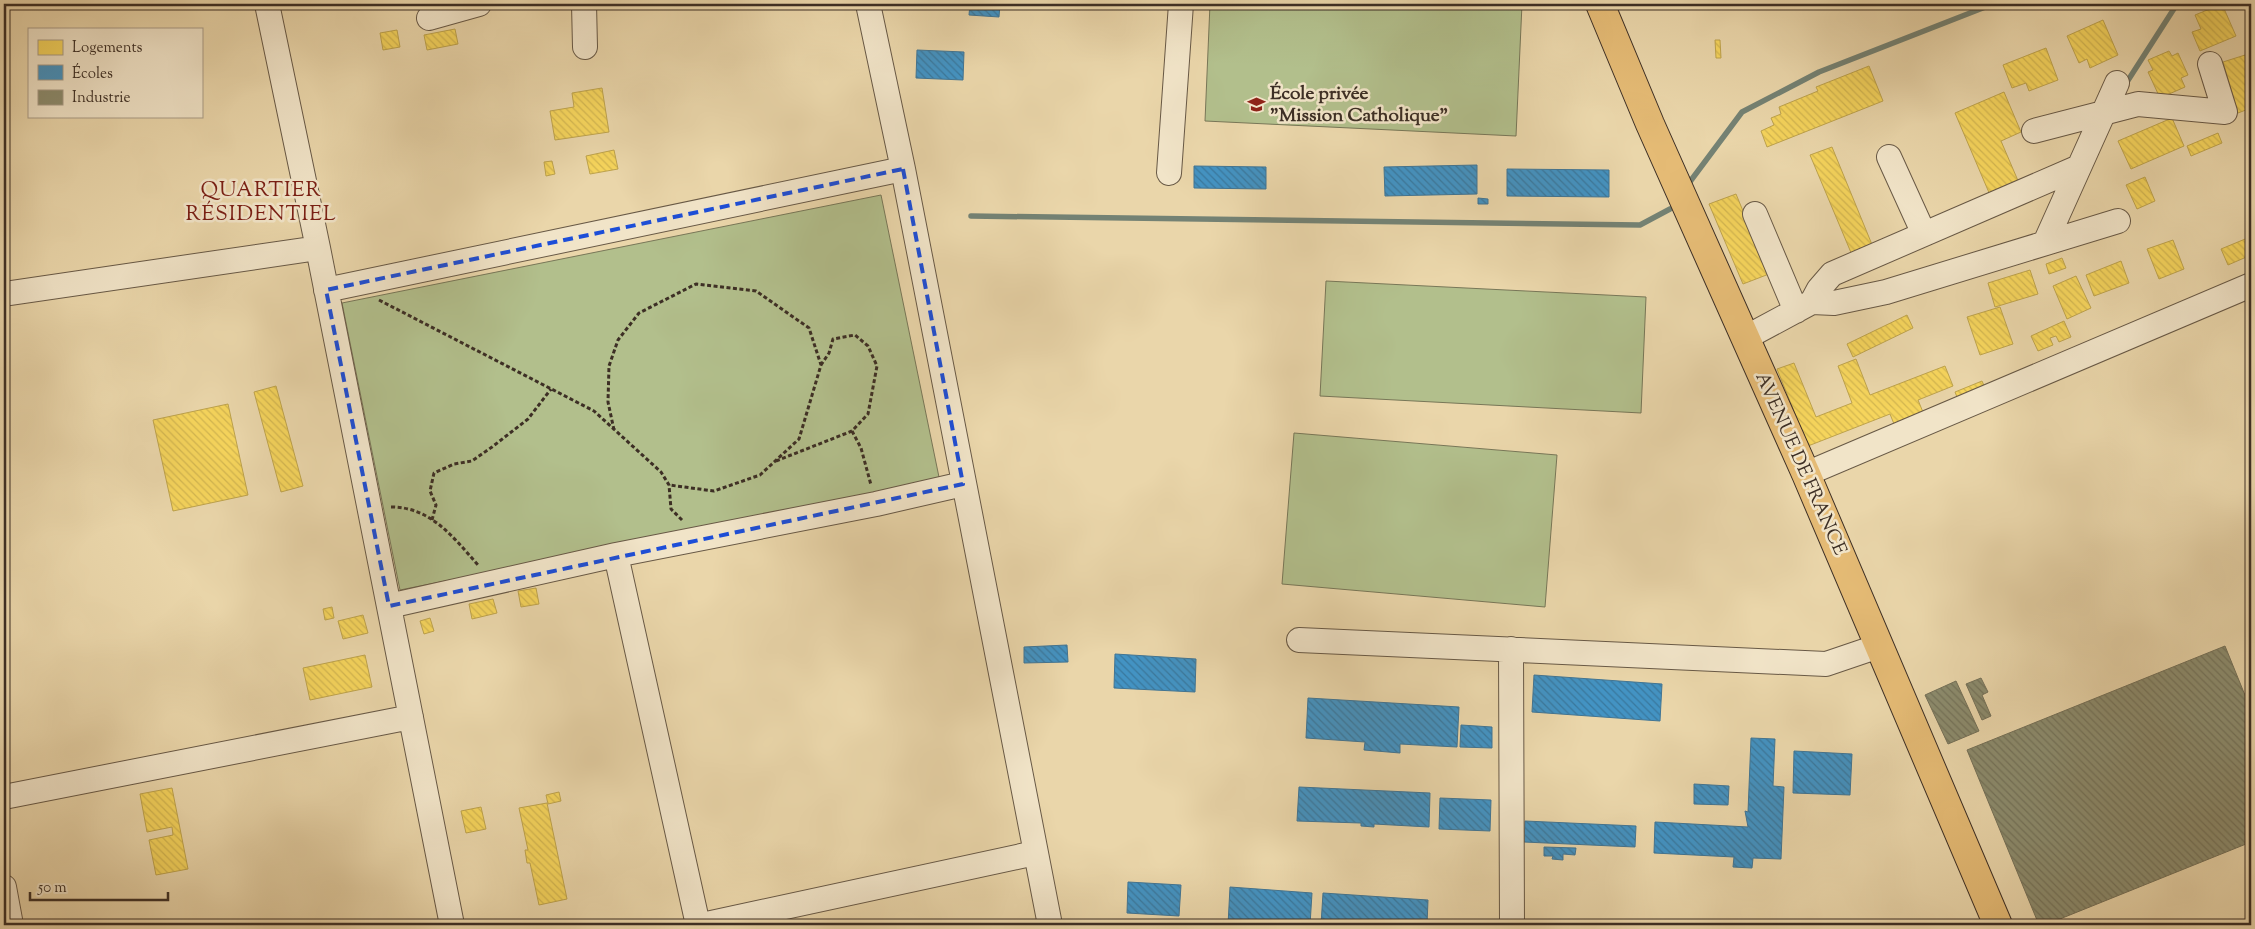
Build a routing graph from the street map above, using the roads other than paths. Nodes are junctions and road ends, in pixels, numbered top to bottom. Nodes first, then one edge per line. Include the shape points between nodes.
1 (267, 4) edge
2 (479, 4) edge
3 (584, 4) edge
4 (868, 4) edge
5 (1180, 4) edge
6 (1600, 4) edge
7 (429, 18) dead end
8 (585, 47) dead end
9 (2210, 64) dead end
10 (2116, 83) dead end
11 (2103, 113) junction
12 (2034, 131) dead end
13 (1889, 157) dead end
14 (2079, 167) junction
15 (903, 169) junction
16 (1169, 173) dead end
17 (1754, 214) dead end
18 (2118, 221) dead end
19 (1924, 234) junction
20 (2045, 243) junction
21 (318, 248) junction
22 (2251, 285) edge
23 (326, 290) junction
24 (4, 294) edge
25 (1804, 306) junction
26 (1745, 338) junction
27 (1806, 474) junction
28 (963, 484) junction
29 (616, 555) junction
30 (389, 606) junction
31 (1299, 640) dead end
32 (1879, 646) junction
33 (1511, 650) junction
34 (411, 717) junction
35 (4, 797) edge
36 (1035, 853) junction
37 (4, 887) edge
38 (11, 925) edge
39 (452, 925) edge
40 (698, 925) edge
41 (702, 925) edge
42 (1050, 925) edge
43 (1512, 925) edge
44 (1998, 925) edge

1 - 21 street
2 - 7 street
3 - 8 street
4 - 15 street
5 - 16 street
6 - 26 main road, AVENUE DE FRANCE
9 - 11 street via 2225,112 2138,104
10 - 11 street
11 - 12 street
11 - 14 street
13 - 19 street
14 - 19 street
14 - 20 street
15 - 23 street
15 - 28 street
17 - 25 street
18 - 20 street
19 - 25 street via 1832,274
20 - 25 street via 1886,292
21 - 23 street
21 - 24 street
22 - 27 street
23 - 30 street
25 - 26 street
26 - 27 main road, AVENUE DE FRANCE
27 - 32 main road, AVENUE DE FRANCE
28 - 29 street
28 - 36 street
29 - 30 street
29 - 40 street
30 - 34 street
31 - 33 street
32 - 33 street via 1826,664
32 - 44 main road, AVENUE DE FRANCE
33 - 43 street
34 - 35 street
34 - 39 street
36 - 41 street
36 - 42 street
37 - 38 street

